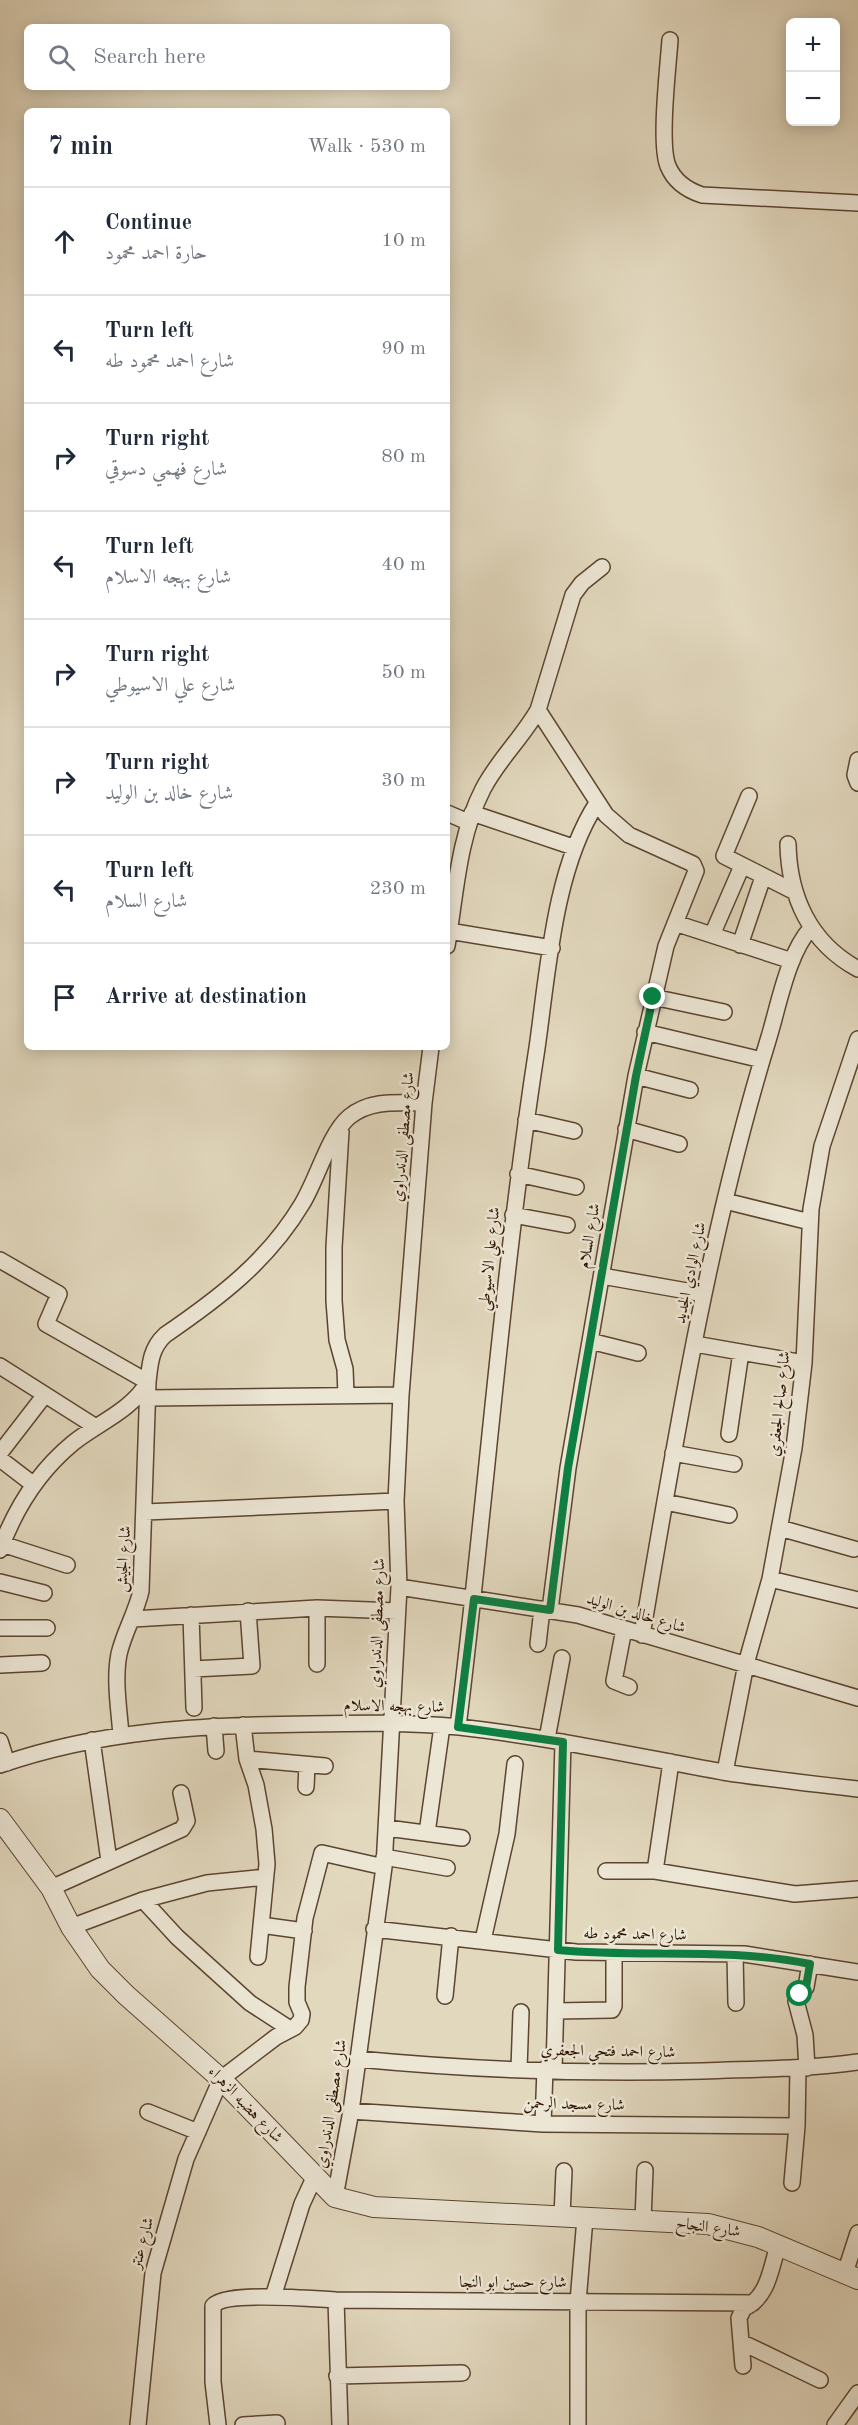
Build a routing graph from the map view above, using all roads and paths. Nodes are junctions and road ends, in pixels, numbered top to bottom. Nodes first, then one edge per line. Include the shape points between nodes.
1 (670, 40) dead end
2 (858, 203) edge
3 (602, 567) dead end
4 (538, 710) junction
5 (858, 760) edge
6 (858, 783) edge
7 (749, 796) dead end
8 (597, 803) junction
9 (450, 814) edge
10 (470, 818) junction
11 (788, 844) dead end
12 (573, 847) junction
13 (742, 866) junction
14 (763, 877) junction
15 (795, 892) junction
16 (675, 923) junction
17 (450, 928) edge
18 (811, 928) junction
19 (712, 935) junction
20 (450, 939) edge
21 (740, 945) junction
22 (552, 948) junction
23 (792, 961) junction
24 (858, 969) edge
25 (653, 997) junction
26 (724, 1012) dead end
27 (645, 1032) junction
28 (858, 1039) edge
29 (431, 1050) edge
30 (762, 1060) junction
31 (636, 1076) junction
32 (690, 1090) dead end
33 (424, 1103) junction
34 (526, 1120) junction
35 (341, 1125) junction
36 (626, 1129) junction
37 (574, 1131) dead end
38 (679, 1144) dead end
39 (518, 1173) junction
40 (576, 1187) dead end
41 (725, 1201) junction
42 (513, 1215) junction
43 (810, 1222) junction
44 (567, 1225) dead end
45 (0, 1260) edge
46 (602, 1276) junction
47 (704, 1294) junction
48 (590, 1341) junction
49 (695, 1344) junction
50 (741, 1352) junction
51 (638, 1353) dead end
52 (804, 1363) junction
53 (0, 1366) edge
54 (148, 1382) junction
55 (346, 1395) junction
56 (401, 1395) junction
57 (44, 1396) junction
58 (148, 1398) junction
59 (96, 1427) junction
60 (729, 1434) dead end
61 (674, 1453) junction
62 (0, 1454) edge
63 (0, 1459) edge
64 (734, 1464) dead end
65 (34, 1485) junction
66 (396, 1501) junction
67 (665, 1502) junction
68 (145, 1512) junction
69 (729, 1515) dead end
70 (780, 1528) junction
71 (2, 1542) edge
72 (854, 1549) dead end
73 (67, 1565) dead end
74 (770, 1579) junction
75 (0, 1582) edge
76 (399, 1587) junction
77 (44, 1593) dead end
78 (474, 1599) junction
79 (858, 1600) edge
80 (316, 1608) junction
81 (546, 1610) junction
82 (248, 1611) junction
83 (397, 1611) junction
84 (191, 1615) junction
85 (133, 1619) junction
86 (0, 1629) edge
87 (47, 1629) dead end
88 (624, 1629) junction
89 (642, 1635) junction
90 (538, 1644) dead end
91 (562, 1658) dead end
92 (42, 1663) dead end
93 (746, 1664) junction
94 (0, 1665) edge
95 (317, 1665) dead end
96 (193, 1669) junction
97 (629, 1687) dead end
98 (857, 1694) edge
99 (194, 1708) dead end
100 (393, 1723) junction
101 (243, 1725) junction
102 (214, 1726) junction
103 (450, 1726) junction
104 (120, 1735) junction
105 (547, 1739) junction
106 (92, 1740) junction
107 (0, 1741) edge
108 (563, 1742) junction
109 (216, 1750) dead end
110 (247, 1759) junction
111 (671, 1762) junction
112 (4, 1764) edge
113 (515, 1764) dead end
114 (307, 1765) junction
115 (326, 1766) dead end
116 (725, 1772) junction
117 (306, 1787) dead end
118 (858, 1789) edge
119 (181, 1793) dead end
120 (0, 1819) edge
121 (387, 1828) junction
122 (427, 1833) junction
123 (462, 1838) dead end
124 (109, 1861) junction
125 (384, 1862) junction
126 (447, 1868) dead end
127 (606, 1871) dead end
128 (655, 1871) junction
129 (265, 1876) junction
130 (51, 1888) junction
131 (858, 1889) edge
132 (144, 1900) junction
133 (261, 1925) junction
134 (71, 1927) junction
135 (374, 1929) junction
136 (304, 1931) junction
137 (451, 1936) junction
138 (483, 1940) junction
139 (558, 1950) junction
140 (614, 1952) junction
141 (735, 1954) junction
142 (258, 1957) dead end
143 (810, 1964) junction
144 (858, 1972) edge
145 (445, 1996) dead end
146 (736, 2003) dead end
147 (556, 2011) junction
148 (521, 2012) dead end
149 (290, 2029) junction
150 (358, 2059) junction
151 (858, 2062) edge
152 (802, 2068) junction
153 (519, 2069) junction
154 (550, 2070) junction
155 (221, 2079) junction
156 (351, 2111) junction
157 (148, 2112) dead end
158 (543, 2124) junction
159 (797, 2126) junction
160 (198, 2132) junction
161 (645, 2170) dead end
162 (564, 2171) dead end
163 (315, 2178) junction
164 (792, 2183) dead end
165 (335, 2198) junction
166 (562, 2216) junction
167 (585, 2218) junction
168 (643, 2220) junction
169 (858, 2233) edge
170 (778, 2245) junction
171 (852, 2276) edge
172 (273, 2297) junction
173 (336, 2300) junction
174 (578, 2301) junction
175 (753, 2303) junction
176 (741, 2342) junction
177 (743, 2366) dead end
178 (462, 2373) dead end
179 (338, 2376) junction
180 (820, 2380) dead end
181 (858, 2392) edge
182 (277, 2423) dead end
183 (138, 2425) edge
184 (218, 2425) edge
185 (243, 2425) edge
186 (340, 2425) edge
187 (578, 2425) edge
188 (835, 2425) edge

1 - 2 street via 664,147 668,165 678,181 702,195
3 - 4 street via 573,595
4 - 8 street
4 - 10 street via 496,766
5 - 6 street
7 - 13 street via 724,852 727,859
8 - 12 street, شارع علي الاسيوطي
8 - 16 street, شارع السلام via 629,835 693,864 696,872
9 - 10 street
10 - 12 street
10 - 17 street
11 - 15 street
12 - 22 street, شارع علي الاسيوطي
13 - 14 street
13 - 19 street
14 - 15 street
14 - 21 street
15 - 18 street
16 - 19 street
16 - 25 street, شارع السلام
18 - 23 street, شارع الوادي الجديد
18 - 24 street via 830,951
19 - 21 street
20 - 22 street
21 - 23 street
22 - 34 street, شارع علي الاسيوطي
23 - 30 street, شارع الوادي الجديد
25 - 26 street
25 - 27 street, شارع السلام
27 - 30 street
27 - 31 street, شارع السلام
28 - 43 street, شارع صالح الجعفري via 822,1146
29 - 33 street, شارع مصطفى الدندراوي
30 - 41 street, شارع الوادي الجديد
31 - 32 street
31 - 36 street, شارع السلام
33 - 35 street via 372,1105 360,1109
33 - 56 street, شارع مصطفى الدندراوي
34 - 37 street
34 - 39 street, شارع علي الاسيوطي
35 - 54 street, شارع الجيش via 302,1204 281,1236 228,1290 156,1344
35 - 55 street via 334,1301
36 - 38 street
36 - 46 street, شارع السلام
39 - 40 street
39 - 42 street, شارع علي الاسيوطي
41 - 43 street
41 - 47 street, شارع الوادي الجديد
42 - 44 street
42 - 78 street, شارع علي الاسيوطي
43 - 52 street, شارع صالح الجعفري
45 - 54 street via 59,1294 46,1324
46 - 47 street
46 - 48 street, شارع السلام
47 - 49 street, شارع الوادي الجديد
48 - 51 street
48 - 81 street, شارع السلام
49 - 50 street
49 - 61 street, شارع الوادي الجديد
50 - 52 street
50 - 60 street
52 - 70 street, شارع صالح الجعفري
53 - 57 street
54 - 58 street, شارع الجيش
54 - 59 street via 132,1402
55 - 56 street
55 - 58 street
56 - 66 street, شارع مصطفى الدندراوي
57 - 59 street
57 - 62 street
58 - 68 street, شارع الجيش
59 - 65 street via 51,1463
61 - 64 street
61 - 67 street, شارع الوادي الجديد
63 - 65 street
65 - 71 street
66 - 68 street
66 - 76 street, شارع مصطفى الدندراوي
67 - 69 street
67 - 89 street, شارع الوادي الجديد
68 - 85 street, شارع الجيش via 141,1591
70 - 72 street
70 - 74 street, شارع صالح الجعفري
71 - 73 street
74 - 79 street
74 - 93 street, شارع صالح الجعفري
75 - 77 street
76 - 78 street, شارع خالد بن الوليد
76 - 83 street, شارع مصطفى الدندراوي
78 - 81 street, شارع خالد بن الوليد
78 - 103 street, شارع علي الاسيوطي
80 - 82 street
80 - 83 street
80 - 95 street
81 - 88 street, شارع خالد بن الوليد
81 - 90 street, شارع السلام
82 - 84 street
82 - 96 street via 252,1666
83 - 100 street, شارع مصطفى الدندراوي
84 - 85 street
84 - 96 street
85 - 104 street, شارع الجيش via 117,1670
86 - 87 street
88 - 89 street, شارع خالد بن الوليد
88 - 97 street via 614,1681
89 - 93 street, شارع خالد بن الوليد
91 - 105 street
92 - 94 street
93 - 98 street, شارع خالد بن الوليد
93 - 116 street, شارع صالح الجعفري
96 - 99 street
100 - 101 street, شارع بهجه الاسلام
100 - 103 street, شارع بهجه الاسلام
100 - 121 street, شارع مصطفى الدندراوي
101 - 102 street, شارع بهجه الاسلام
101 - 110 street
102 - 104 street, شارع بهجه الاسلام
102 - 109 street
103 - 105 street, شارع بهجه الاسلام
103 - 122 street, شارع علي الاسيوطي
104 - 106 street, شارع بهجه الاسلام
105 - 108 street, شارع بهجه الاسلام
106 - 112 street, شارع بهجه الاسلام
106 - 124 street
107 - 112 street
108 - 111 street, شارع بهجه الاسلام
108 - 139 street
110 - 114 street
110 - 129 street via 264,1829
111 - 116 street, شارع بهجه الاسلام
111 - 128 street
113 - 138 street via 507,1834
114 - 115 street
114 - 117 street
116 - 118 street, شارع بهجه الاسلام
119 - 124 street via 187,1821 184,1827
120 - 130 street, شارع هضبه الزهراء
121 - 122 street
121 - 125 street, شارع مصطفى الدندراوي
122 - 123 street
124 - 130 street
125 - 126 street
125 - 135 street, شارع مصطفى الدندراوي
125 - 136 street via 322,1853
127 - 128 street
128 - 131 street via 795,1894
129 - 132 street via 207,1883
129 - 133 street
130 - 134 street, شارع هضبه الزهراء
132 - 134 street
132 - 149 street via 250,2003
133 - 136 street
133 - 142 street
134 - 155 street, شارع هضبه الزهراء via 100,1970
135 - 137 street, شارع احمد محمود طه
135 - 150 street, شارع مصطفى الدندراوي
136 - 149 street via 296,1995 302,2020
137 - 138 street, شارع احمد محمود طه
137 - 145 street
138 - 139 street, شارع احمد محمود طه
139 - 140 street, شارع احمد محمود طه
139 - 147 street
140 - 141 street, شارع احمد محمود طه
140 - 147 street via 612,2010
141 - 143 street, شارع احمد محمود طه
141 - 146 street
143 - 144 street, شارع احمد محمود طه
143 - 152 street via 806,1987 796,2001 805,2035
147 - 154 street
148 - 153 street
149 - 155 street
150 - 153 street, شارع احمد فتحي الجعفري via 449,2068
150 - 156 street, شارع مصطفى الدندراوي
151 - 152 street, شارع احمد فتحي الجعفري
152 - 154 street, شارع احمد فتحي الجعفري
152 - 159 street
153 - 154 street, شارع احمد فتحي الجعفري
154 - 158 street
155 - 160 street, شارع عنتر
155 - 163 street, شارع هضبه الزهراء
156 - 158 street, شارع مسجد الرحمن
156 - 165 street, شارع مصطفى الدندراوي
157 - 160 street
158 - 159 street, شارع مسجد الرحمن
159 - 164 street
160 - 183 street, شارع عنتر via 186,2159 153,2273
161 - 168 street
162 - 166 street
163 - 165 street, شارع هضبه الزهراء
163 - 172 street via 302,2204
165 - 166 street via 374,2207
166 - 167 street
167 - 168 street, شارع النجاح
167 - 174 street
168 - 170 street, شارع النجاح via 708,2224
169 - 171 street
170 - 171 street, شارع النجاح
170 - 175 street via 763,2293
172 - 173 street, شارع حسين ابو النجا
172 - 184 street, شارع حسين ابو النجا via 222,2299 213,2306 213,2382
173 - 174 street, شارع حسين ابو النجا
173 - 179 street
174 - 175 street, شارع حسين ابو النجا
174 - 187 street
175 - 176 street via 744,2308 739,2318
176 - 177 street
176 - 180 street
178 - 179 street
179 - 186 street
181 - 188 street
182 - 185 street

